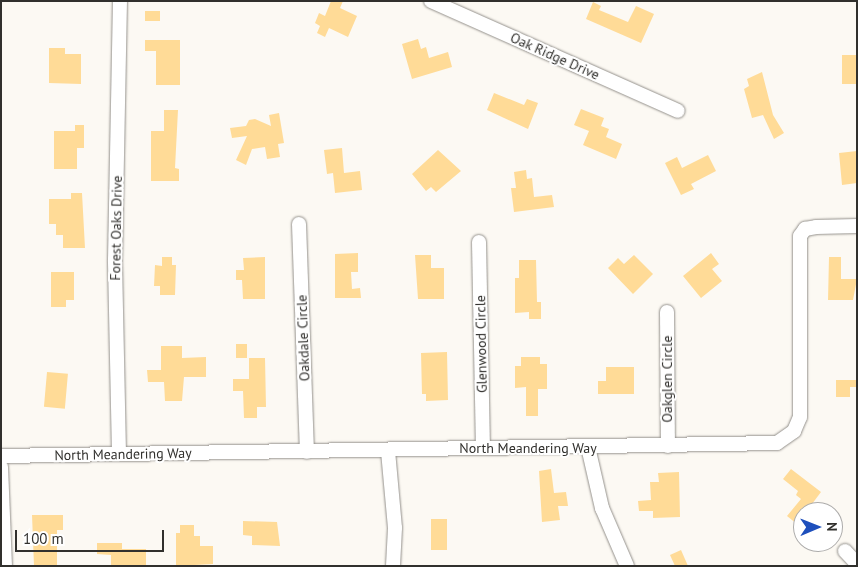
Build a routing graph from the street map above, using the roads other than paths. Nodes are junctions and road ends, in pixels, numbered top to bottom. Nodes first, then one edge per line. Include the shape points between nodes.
1 (120, 1) edge
2 (431, 1) edge
3 (678, 111) dead end
4 (299, 224) dead end
5 (857, 226) edge
6 (479, 242) dead end
7 (666, 312) dead end
8 (483, 446) junction
9 (668, 446) junction
10 (588, 447) junction
11 (388, 451) junction
12 (307, 452) junction
13 (119, 454) junction
14 (1, 456) edge
15 (1, 467) edge
16 (2, 528) edge
17 (845, 551) dead end
18 (857, 564) edge
19 (5, 566) edge
20 (393, 566) edge
21 (627, 566) edge

1 - 13 street, Forest Oaks Drive via 115,260
2 - 3 street, Oak Ridge Drive
4 - 12 street, Oakdale Circle
5 - 9 street, North Meandering Way via 810,228 800,236 800,409 794,431 777,442
6 - 8 street, Glenwood Circle
7 - 9 street, Oakglen Circle
8 - 10 street, North Meandering Way
8 - 11 street, North Meandering Way
9 - 10 street, North Meandering Way
10 - 21 street via 602,508
11 - 12 street, North Meandering Way
11 - 20 street via 395,528
12 - 13 street, North Meandering Way
13 - 14 street, North Meandering Way
15 - 16 street
16 - 19 street
17 - 18 street

